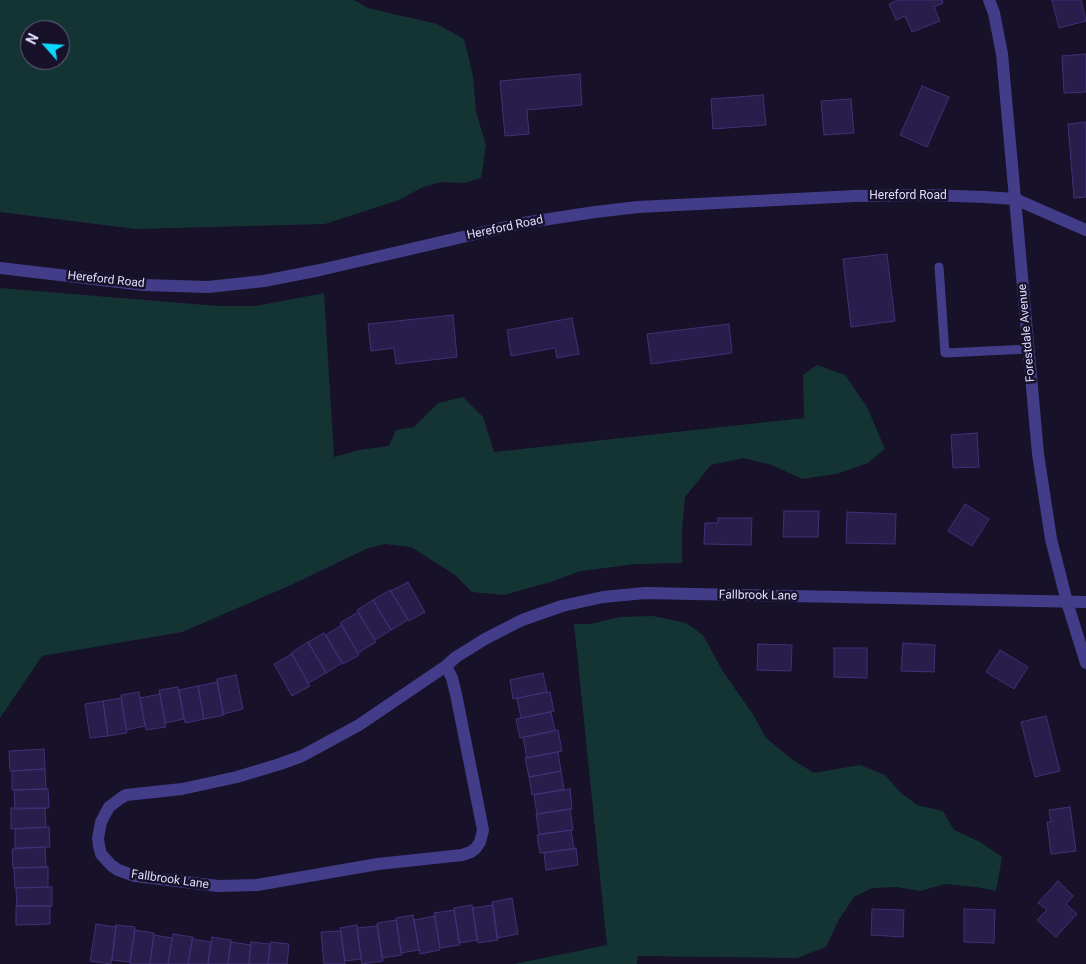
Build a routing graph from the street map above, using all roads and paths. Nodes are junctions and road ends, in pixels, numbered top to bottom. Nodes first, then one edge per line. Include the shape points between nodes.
1 (989, 0) edge
2 (1015, 199) junction
3 (1086, 230) edge
4 (939, 267) dead end
5 (0, 268) edge
6 (1029, 349) junction
7 (1068, 602) junction
8 (1086, 602) edge
9 (1086, 663) edge
10 (446, 666) junction

1 - 2 street, Forestdale Avenue via 1002,54
2 - 3 street, Hereford Road
2 - 5 street, Hereford Road via 855,196 594,212 523,223 264,281 208,287 144,285
2 - 6 street, Forestdale Avenue
4 - 6 lane via 945,353
6 - 7 street, Forestdale Avenue via 1037,444 1051,539
7 - 8 street, Fallbrook Lane
7 - 9 street, Forestdale Avenue
7 - 10 street, Fallbrook Lane via 644,593 603,597 562,606 522,620 485,639
10 - 10 street, Fallbrook Lane via 359,724 302,756 237,777 120,798 109,807 101,822 98,838 101,854 118,870 135,876 218,886 257,885 378,864 467,854 476,848 483,830 456,694

